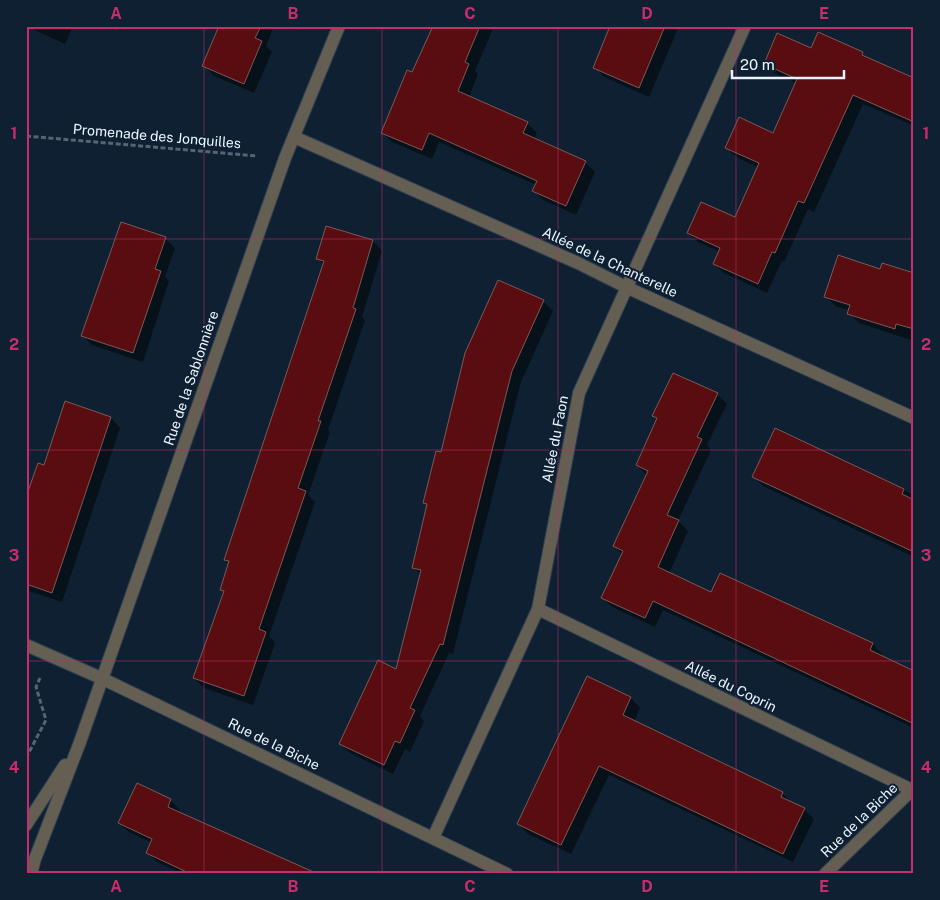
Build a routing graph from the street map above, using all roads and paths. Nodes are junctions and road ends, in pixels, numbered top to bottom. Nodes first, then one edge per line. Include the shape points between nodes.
1 (339, 26) edge
2 (745, 26) edge
3 (26, 136) edge
4 (294, 137) junction
5 (285, 158) junction
6 (628, 288) junction
7 (914, 418) edge
8 (538, 609) junction
9 (26, 645) edge
10 (50, 655) junction
11 (102, 678) junction
12 (80, 742) junction
13 (26, 758) edge
14 (913, 789) edge
15 (26, 825) edge
16 (433, 838) junction
17 (31, 874) edge
18 (506, 874) edge
19 (825, 874) edge

1 - 4 street, Rue de la Sablonnière
2 - 6 street, Allée du Faon
3 - 5 path, Promenade des Jonquilles
4 - 5 street, Rue de la Sablonnière
4 - 6 street, Allée de la Chanterelle
5 - 11 street, Rue de la Sablonnière
6 - 7 street, Allée de la Chanterelle
6 - 8 street, Allée du Faon via 579,393
8 - 14 street, Allée du Coprin
8 - 16 street, Allée du Faon
9 - 10 street, Rue de la Biche
10 - 11 street, Rue de la Biche
10 - 13 path via 36,687 46,720
11 - 12 street, Rue de la Sablonnière
11 - 16 street, Rue de la Biche
12 - 15 street
12 - 17 street
14 - 19 street, Rue de la Biche
16 - 18 street, Rue de la Biche

